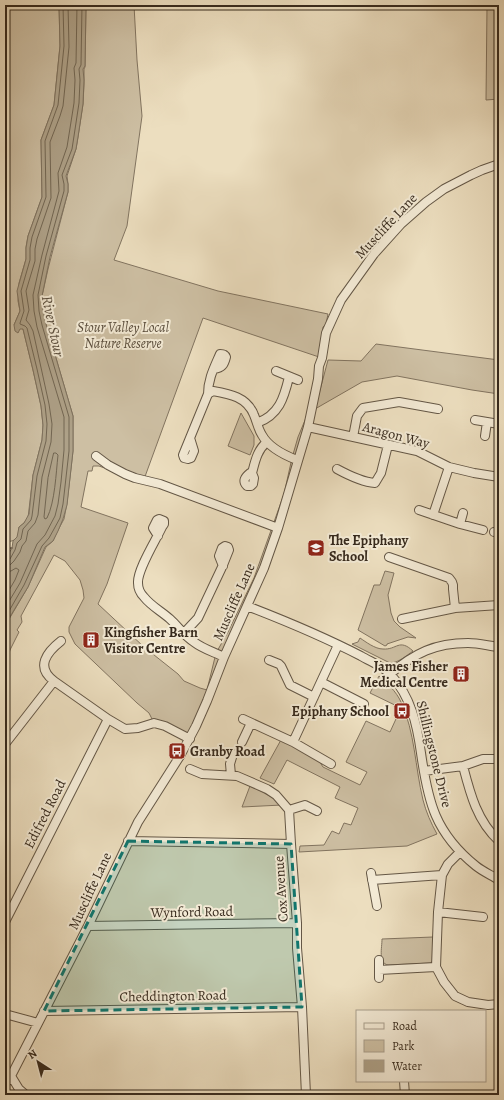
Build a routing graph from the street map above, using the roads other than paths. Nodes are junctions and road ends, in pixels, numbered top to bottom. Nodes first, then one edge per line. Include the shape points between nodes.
1 (499, 164) edge
2 (214, 369) dead end
3 (276, 371) dead end
4 (289, 376) junction
5 (298, 380) dead end
6 (208, 394) junction
7 (438, 409) dead end
8 (475, 420) dead end
9 (487, 422) junction
10 (257, 423) junction
11 (499, 424) edge
12 (308, 427) junction
13 (484, 436) dead end
14 (353, 437) junction
15 (190, 438) dead end
16 (267, 442) junction
17 (388, 444) junction
18 (96, 456) dead end
19 (297, 460) junction
20 (449, 467) junction
21 (337, 469) dead end
22 (252, 473) dead end
23 (499, 477) edge
24 (419, 510) dead end
25 (463, 513) dead end
26 (433, 515) junction
27 (460, 524) junction
28 (278, 528) junction
29 (483, 530) dead end
30 (158, 536) dead end
31 (389, 557) dead end
32 (223, 566) dead end
33 (499, 605) edge
34 (247, 606) junction
35 (455, 608) junction
36 (402, 619) dead end
37 (184, 633) junction
38 (61, 641) dead end
39 (338, 645) junction
40 (499, 647) edge
41 (224, 657) junction
42 (269, 660) dead end
43 (390, 674) junction
44 (54, 681) junction
45 (321, 682) junction
46 (314, 697) junction
47 (364, 704) dead end
48 (108, 718) junction
49 (243, 719) dead end
50 (251, 723) junction
51 (190, 739) junction
52 (242, 742) dead end
53 (293, 742) junction
54 (5, 744) edge
55 (234, 754) dead end
56 (499, 759) edge
57 (331, 764) dead end
58 (463, 766) junction
59 (190, 769) dead end
60 (424, 772) junction
61 (231, 775) junction
62 (289, 810) junction
63 (317, 811) dead end
64 (128, 841) junction
65 (499, 841) edge
66 (291, 844) junction
67 (460, 852) junction
68 (442, 875) junction
69 (499, 880) edge
70 (377, 906) dead end
71 (438, 912) junction
72 (484, 917) dead end
73 (5, 922) edge
74 (297, 923) junction
75 (88, 926) junction
76 (379, 960) dead end
77 (436, 967) junction
78 (499, 1004) edge
79 (302, 1007) junction
80 (44, 1011) junction
81 (5, 1014) edge
82 (38, 1023) junction
83 (10, 1076) junction
84 (404, 1082) edge
85 (5, 1084) edge
86 (26, 1095) edge
87 (306, 1095) edge
88 (405, 1095) edge

1 - 12 street, Muscliffe Lane via 444,189 426,202 401,224 359,274 341,300 326,333
2 - 6 street via 209,380
3 - 4 street
4 - 5 street
4 - 10 street via 276,411
6 - 10 street via 213,391 228,393 244,401 250,406
6 - 15 street
7 - 14 street via 399,402 363,408 357,416
8 - 9 street
9 - 11 street
9 - 13 street
10 - 16 street
12 - 14 street, Aragon Way
12 - 19 street, Muscliffe Lane
14 - 17 street, Aragon Way
16 - 19 street
16 - 22 street via 256,457
17 - 20 street, Aragon Way via 417,451
17 - 21 street via 376,486
18 - 28 street via 135,478 160,484
19 - 28 street, Muscliffe Lane
20 - 23 street, Aragon Way
20 - 26 street
24 - 26 street
25 - 27 street
26 - 27 street
27 - 29 street
28 - 34 street, Muscliffe Lane
30 - 37 street via 139,573 139,590 149,603
31 - 35 street via 449,578 453,585
32 - 37 street via 198,618
33 - 35 street
34 - 39 street, Shillingstone Drive
34 - 41 street, Muscliffe Lane
35 - 36 street
37 - 41 street via 194,643
38 - 44 street via 48,653 44,664 48,676
39 - 43 street, Shillingstone Drive via 377,664
39 - 45 street
40 - 43 street via 468,643 437,647 420,652
41 - 51 street, Muscliffe Lane
42 - 46 street via 281,666 290,685
43 - 60 street, Shillingstone Drive via 407,696 414,715
44 - 48 street
44 - 54 street
45 - 46 street
45 - 47 street
46 - 53 street
48 - 51 street via 125,729 160,724
48 - 73 street, Edifred Road
49 - 50 street
50 - 52 street
50 - 53 street
51 - 64 street, Muscliffe Lane
53 - 57 street
55 - 61 street via 230,764
56 - 58 street via 483,759
58 - 60 street
58 - 65 street via 471,795 483,823
59 - 61 street via 202,774
60 - 67 street, Shillingstone Drive via 432,808 439,824
61 - 62 street via 267,789
62 - 63 street via 305,805
62 - 66 street
64 - 66 street, Cox Avenue
64 - 75 street, Muscliffe Lane
66 - 74 street, Cox Avenue
67 - 68 street via 448,864
67 - 69 street, Shillingstone Drive via 476,867
68 - 70 street via 372,876
68 - 71 street
71 - 72 street
71 - 77 street
74 - 75 street, Wynford Road
74 - 79 street, Cox Avenue
75 - 80 street, Muscliffe Lane
76 - 77 street via 379,974
77 - 78 street via 456,996 468,1002
79 - 80 street, Cheddington Road
79 - 87 street, Cox Avenue
80 - 82 street, Muscliffe Lane
81 - 82 street
82 - 83 street, Muscliffe Lane
83 - 85 street, Muscliffe Lane
83 - 86 street
84 - 88 street

